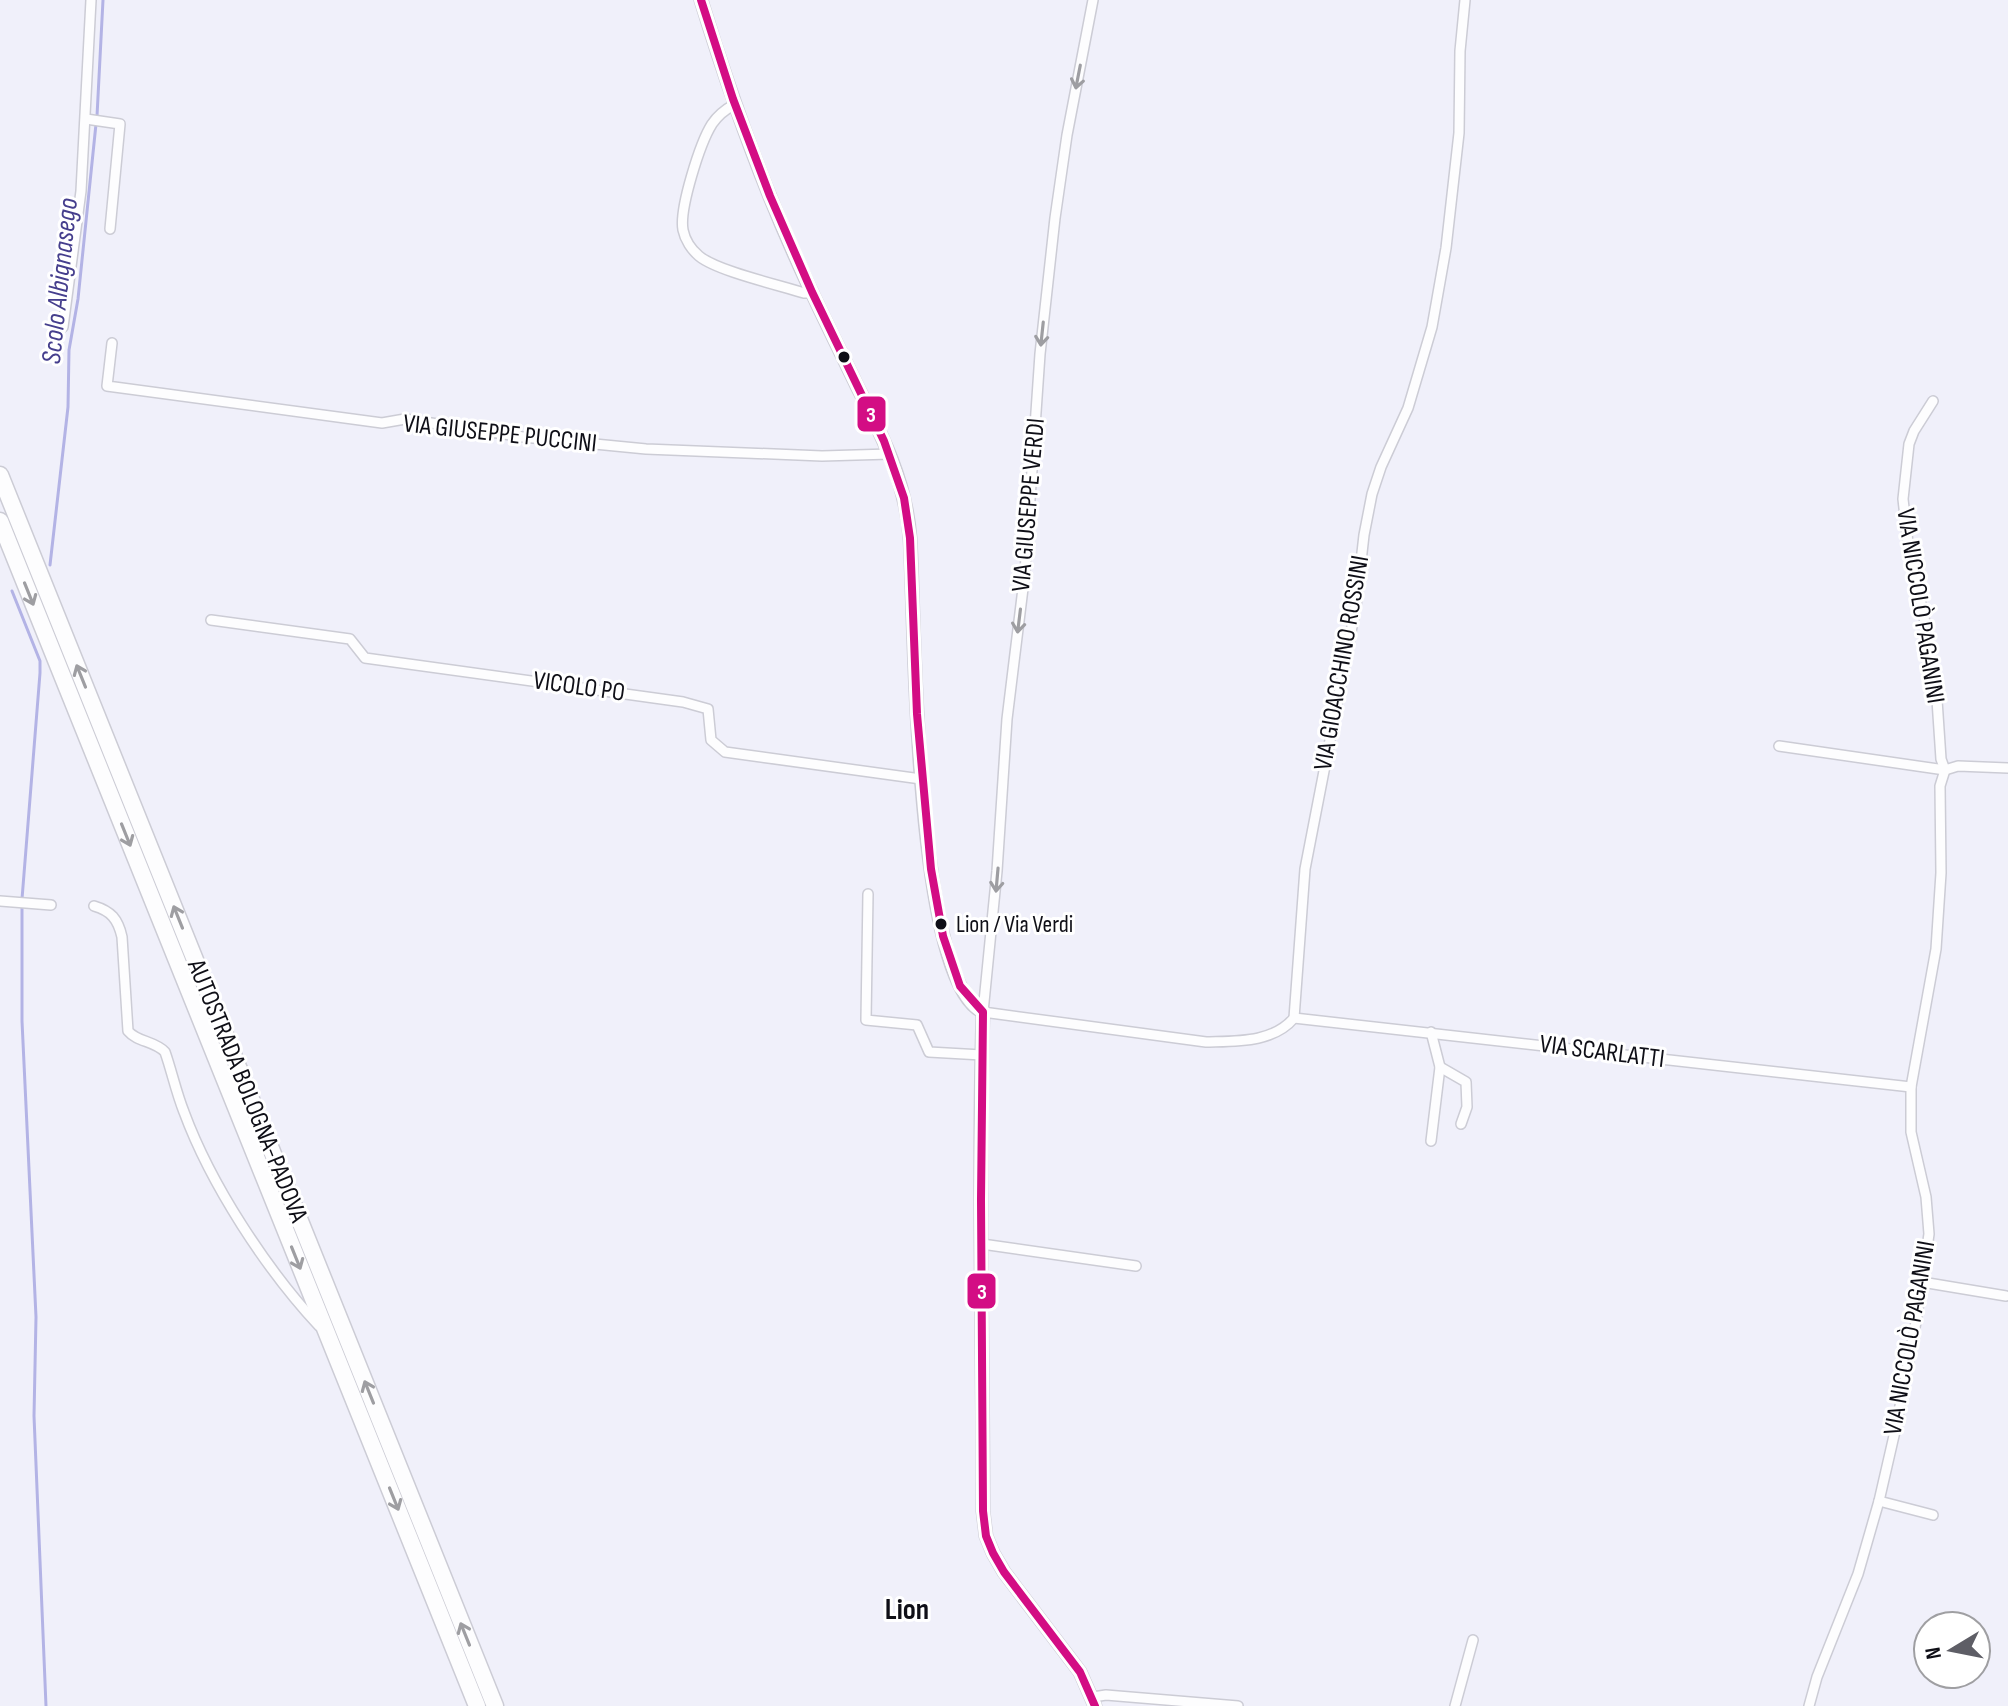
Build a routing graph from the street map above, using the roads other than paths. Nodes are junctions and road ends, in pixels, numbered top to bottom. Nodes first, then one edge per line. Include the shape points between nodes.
1 (91, 0) edge
2 (701, 0) edge
3 (1093, 0) edge
4 (1465, 0) edge
5 (735, 104) junction
6 (93, 120) junction
7 (110, 229) dead end
8 (812, 293) junction
9 (63, 327) dead end
10 (112, 343) dead end
11 (1933, 401) dead end
12 (890, 454) junction
13 (0, 475) edge
14 (0, 521) edge
15 (211, 620) dead end
16 (1779, 746) dead end
17 (2008, 768) edge
18 (1945, 770) junction
19 (921, 779) junction
20 (868, 894) dead end
21 (0, 901) edge
22 (51, 905) dead end
23 (94, 906) dead end
24 (983, 1012) junction
25 (1294, 1018) junction
26 (1431, 1032) junction
27 (982, 1055) junction
28 (1440, 1067) junction
29 (1911, 1087) junction
30 (1461, 1124) dead end
31 (1431, 1141) dead end
32 (982, 1244) junction
33 (1136, 1266) dead end
34 (1922, 1282) junction
35 (2006, 1296) edge
36 (327, 1334) junction
37 (1879, 1501) junction
38 (1933, 1515) dead end
39 (1473, 1640) dead end
40 (1094, 1701) edge
41 (477, 1706) edge
42 (495, 1706) edge
43 (1238, 1706) edge
44 (1455, 1706) edge
45 (1809, 1706) edge

1 - 6 street
2 - 5 street
3 -> 24 street, VIA GIUSEPPE VERDI via 1067,135 1040,354
4 - 25 street, VIA GIOACCHINO ROSSINI via 1459,133 1446,248 1432,327 1408,408 1377,481 1364,535 1356,606 1305,869
5 - 8 street
5 - 8 street via 718,116 702,143 684,211 685,236 693,250 713,264
6 - 7 street via 120,124
6 - 9 street
8 - 12 street
10 - 12 street, VIA GIUSEPPE PUCCINI via 107,386 578,443 776,454
11 - 18 street, VIA NICCOLÒ PAGANINI via 1909,444 1903,499
12 - 19 street via 910,535
42 -> 13 highway, AUTOSTRADA BOLOGNA-PADOVA
14 -> 36 highway, AUTOSTRADA BOLOGNA-PADOVA
15 - 19 street, VICOLO PO via 350,639 365,658 683,702 708,709 711,740 725,752
16 - 18 street
17 - 18 street
18 - 29 street, VIA NICCOLÒ PAGANINI via 1940,786 1936,949
19 - 24 street via 942,930 964,994
20 - 27 street via 866,1020 917,1025 929,1052
21 - 22 street
23 - 36 street via 119,924 130,1035 165,1052 204,1160 303,1309
24 - 25 street via 1206,1042 1279,1033
24 - 27 street
25 - 26 street, VIA SCARLATTI
26 - 28 street
26 - 29 street, VIA SCARLATTI
27 - 32 street
28 - 30 street via 1466,1082
28 - 31 street
29 - 34 street, VIA NICCOLÒ PAGANINI via 1914,1152 1929,1215
32 - 33 street
32 - 40 street via 986,1536 1004,1572 1080,1672
34 - 35 street
34 - 37 street, VIA NICCOLÒ PAGANINI
36 -> 41 highway, AUTOSTRADA BOLOGNA-PADOVA
37 - 38 street
37 - 45 street, VIA NICCOLÒ PAGANINI
39 - 44 street
40 - 43 street via 1106,1695

